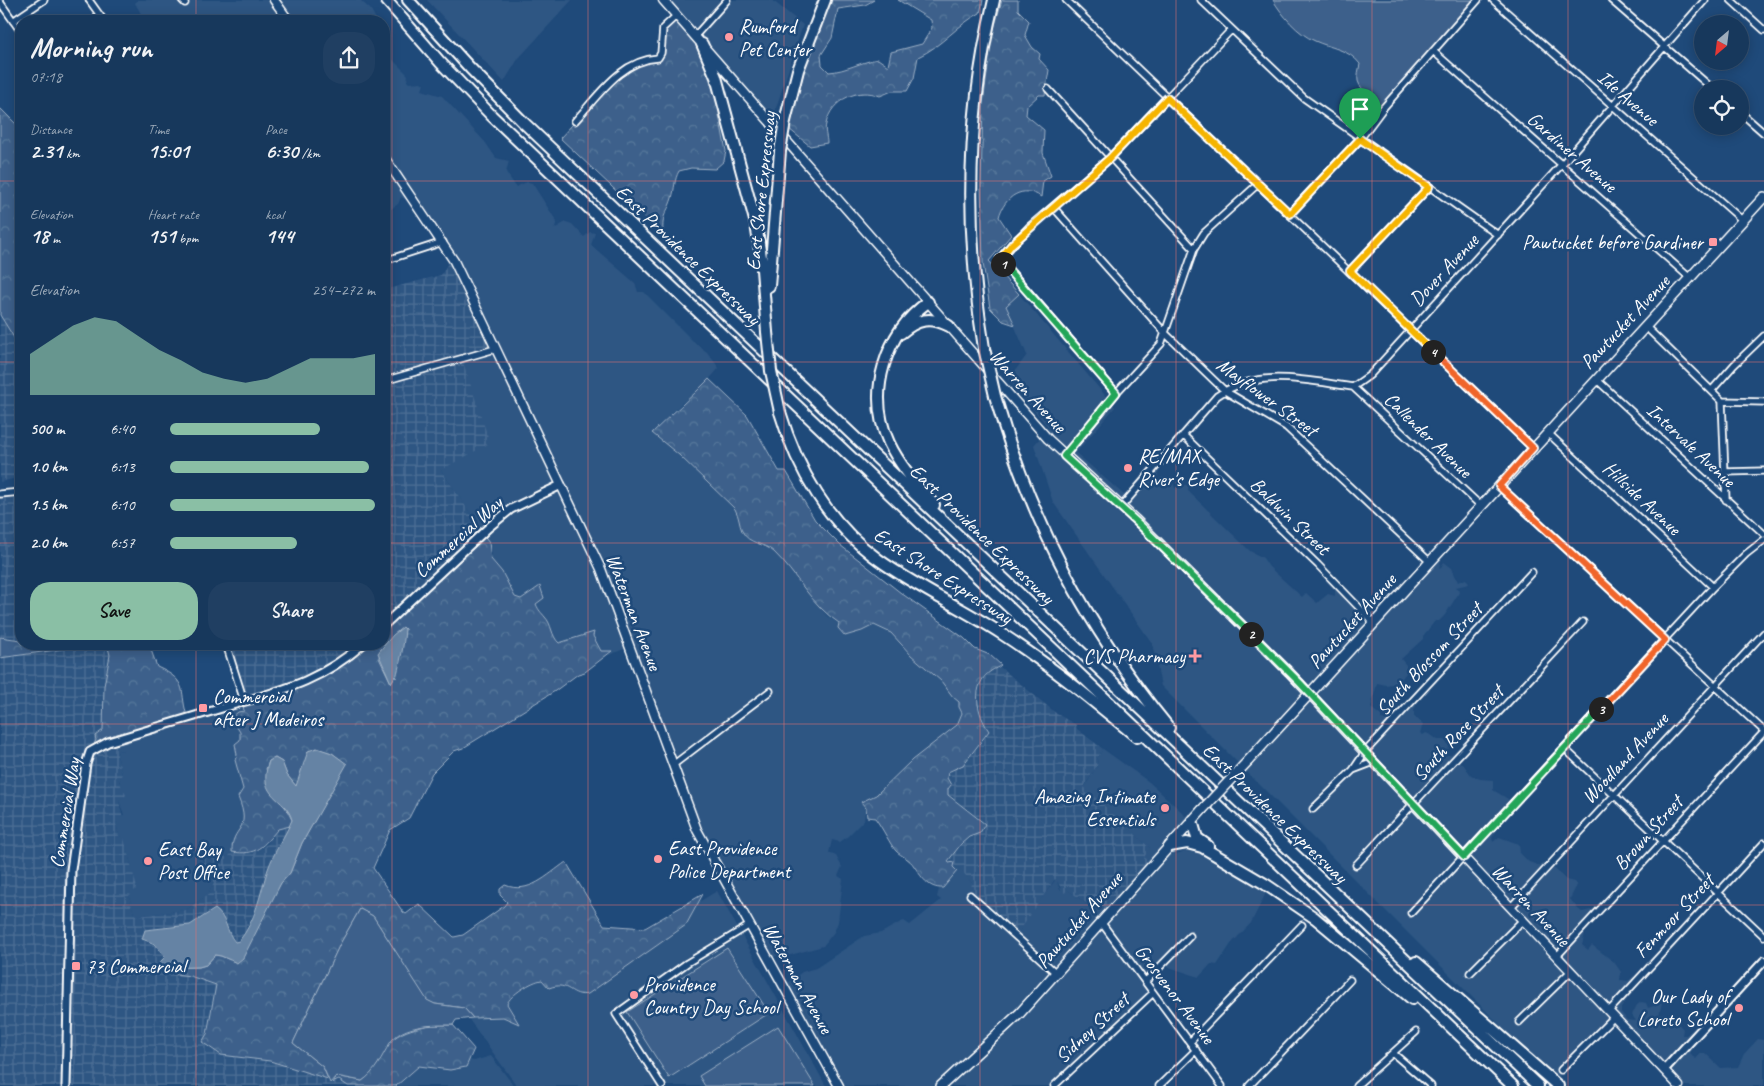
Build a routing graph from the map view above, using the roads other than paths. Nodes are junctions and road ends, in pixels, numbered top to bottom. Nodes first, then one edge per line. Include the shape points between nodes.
1 (44, 0) edge
2 (89, 0) edge
3 (274, 0) edge
4 (386, 0) edge
5 (408, 0) edge
6 (663, 0) edge
7 (727, 0) edge
8 (825, 0) edge
9 (994, 0) edge
10 (1066, 0) edge
11 (1201, 0) edge
12 (1478, 0) edge
13 (1493, 0) edge
14 (1611, 0) edge
15 (1705, 0) edge
16 (1730, 0) edge
17 (0, 2) edge
18 (21, 15) edge
19 (100, 15) edge
20 (284, 15) edge
21 (677, 15) junction
22 (13, 20) joint
23 (15, 23) edge
24 (1231, 30) junction
25 (1764, 30) edge
26 (698, 40) junction
27 (1664, 46) junction
28 (1433, 51) junction
29 (1703, 80) edge
30 (1048, 89) dead end
31 (1167, 98) junction
32 (1613, 106) junction
33 (1749, 120) edge
34 (575, 121) dead end
35 (1764, 134) edge
36 (1360, 139) junction
37 (1110, 158) junction
38 (1562, 164) junction
39 (390, 166) edge
40 (1258, 184) junction
41 (1429, 187) junction
42 (1764, 197) edge
43 (1054, 208) junction
44 (1290, 214) junction
45 (1742, 220) junction
46 (1498, 235) junction
47 (443, 242) junction
48 (1194, 249) junction
49 (390, 259) edge
50 (1350, 271) junction
51 (1690, 278) junction
52 (928, 302) junction
53 (949, 326) junction
54 (1645, 326) junction
55 (1410, 330) junction
56 (767, 332) junction
57 (1166, 334) junction
58 (1764, 336) edge
59 (895, 339) junction
60 (495, 349) junction
61 (390, 379) edge
62 (1596, 379) junction
63 (1353, 387) junction
64 (1712, 390) junction
65 (1225, 391) junction
66 (1116, 393) junction
67 (1722, 401) junction
68 (1764, 402) edge
69 (1548, 433) junction
70 (1183, 435) junction
71 (1533, 448) junction
72 (1064, 456) junction
73 (1764, 470) edge
74 (1725, 472) junction
75 (561, 485) junction
76 (1499, 486) junction
77 (15, 493) edge
78 (0, 494) edge
79 (1726, 500) junction
80 (1481, 506) junction
81 (1121, 507) junction
82 (1764, 534) edge
83 (960, 537) junction
84 (1764, 540) edge
85 (1429, 561) junction
86 (1532, 572) dead end
87 (1713, 587) junction
88 (390, 620) edge
89 (1374, 622) junction
90 (1583, 622) dead end
91 (1764, 633) edge
92 (1665, 640) junction
93 (228, 650) edge
94 (356, 650) edge
95 (1716, 686) junction
96 (770, 691) dead end
97 (1310, 694) junction
98 (244, 701) junction
99 (1764, 732) edge
100 (1564, 748) junction
101 (1365, 752) junction
102 (1197, 762) junction
103 (1374, 762) junction
104 (673, 765) junction
105 (1353, 770) junction
106 (1202, 790) junction
107 (1613, 795) junction
108 (1414, 804) junction
109 (1313, 809) dead end
110 (1192, 821) junction
111 (1663, 841) junction
112 (1764, 843) edge
113 (1170, 846) junction
114 (1464, 857) junction
115 (1227, 861) junction
116 (1356, 865) dead end
117 (1315, 875) junction
118 (1718, 892) junction
119 (970, 895) dead end
120 (1511, 907) junction
121 (1411, 913) dead end
122 (1523, 920) junction
123 (1101, 922) junction
124 (750, 925) junction
125 (1302, 925) dead end
126 (1190, 936) dead end
127 (1764, 936) edge
128 (1557, 956) junction
129 (1764, 962) edge
130 (1571, 971) junction
131 (1056, 973) junction
132 (1470, 973) dead end
133 (1350, 980) dead end
134 (1145, 982) junction
135 (1153, 993) junction
136 (1612, 1014) junction
137 (1519, 1022) dead end
138 (1416, 1032) dead end
139 (1190, 1042) junction
140 (1196, 1050) junction
141 (1394, 1054) junction
142 (1484, 1058) junction
143 (1561, 1070) dead end
144 (1664, 1070) junction
145 (66, 1086) edge
146 (662, 1086) edge
147 (839, 1086) edge
148 (941, 1086) edge
149 (1054, 1086) edge
150 (1159, 1086) edge
151 (1222, 1086) edge
152 (1249, 1086) edge
153 (1356, 1086) edge
154 (1431, 1086) edge
155 (1513, 1086) edge
156 (1538, 1086) edge
157 (1558, 1086) edge
158 (1679, 1086) edge

1 - 18 street
2 - 19 street
3 - 20 main road
4 - 106 highway, East Providence Expressway via 492,116
5 - 83 highway, East Providence Expressway via 523,122
6 - 21 main road, Warren Avenue
7 - 26 street
8 - 56 highway, East Shore Expressway, bridge via 798,70 785,121
9 - 102 highway, bridge via 980,70 971,164 973,266 984,348 995,396 1032,508 1071,587 1121,666
10 - 31 street
11 - 24 street
12 - 28 street
13 - 32 street, Ide Avenue
14 - 27 street
15 - 27 street, Dover Avenue
16 - 25 street
17 - 22 street
21 - 26 main road, Warren Avenue
21 - 34 street via 663,28 658,58 643,59 622,70
22 - 23 street
24 - 31 street
24 - 36 street via 1291,88
26 - 52 main road, Warren Avenue
26 - 56 highway via 716,77 756,224
27 - 29 street
27 - 32 street, Dover Avenue
28 - 36 street
28 - 38 street, Gardiner Avenue
30 - 37 street
31 - 37 street
31 - 40 street
32 - 38 street, Dover Avenue
32 - 45 street, Ide Avenue
33 - 35 street
36 - 41 street
36 - 44 street
37 - 43 street
37 - 48 street
38 - 46 street, Dover Avenue
38 - 51 street, Gardiner Avenue
39 - 47 main road, Waterman Avenue
40 - 44 street
40 - 48 street via 1204,233
41 - 46 street
41 - 50 street
42 - 45 main road, Pawtucket Avenue
43 - 57 street, Mayflower Street
43 - 66 street via 1028,227 1000,259
44 - 50 street
45 - 51 main road, Pawtucket Avenue
46 - 55 street, Dover Avenue
47 - 49 street
47 - 60 main road, Waterman Avenue
48 - 57 street
50 - 55 street
51 - 54 main road, Pawtucket Avenue
52 - 53 main road, Warren Avenue
52 - 59 highway via 906,320
53 - 59 highway via 922,320
53 - 72 main road, Warren Avenue
54 - 62 main road, Pawtucket Avenue
54 - 64 street
55 - 63 street, Dover Avenue via 1370,375
55 - 71 street
56 - 106 highway, East Shore Expressway, bridge via 780,412 796,456 814,490 836,520 888,566 992,628 1049,667
57 - 65 street, Mayflower Street
57 - 66 street via 1161,344
58 - 64 street
59 - 83 highway via 881,378 882,426 902,465
60 - 61 street
60 - 75 main road, Waterman Avenue
62 - 69 main road, Pawtucket Avenue
62 - 79 street, Intervale Avenue
63 - 65 street via 1274,377 1252,380
63 - 80 street, Callender Avenue
64 - 67 street
65 - 70 street
65 - 85 street, Mayflower Street via 1286,427
66 - 72 street
67 - 68 street
67 - 74 street
69 - 71 main road, Pawtucket Avenue
69 - 87 street, Hillside Avenue
70 - 81 street
70 - 89 street, Baldwin Street
71 - 76 main road, Pawtucket Avenue
72 - 81 main road, Warren Avenue
73 - 74 street
74 - 79 street
75 - 88 street, Commercial Way via 503,515
75 - 104 main road, Waterman Avenue via 617,607
76 - 80 main road, Pawtucket Avenue
76 - 92 street
77 - 78 street
79 - 82 street, Intervale Avenue
80 - 85 main road, Pawtucket Avenue
81 - 97 main road, Warren Avenue
83 - 102 highway, East Providence Expressway
84 - 87 street
85 - 89 main road, Pawtucket Avenue
86 - 101 street, South Blossom Street
87 - 92 street
89 - 97 main road, Pawtucket Avenue
90 - 108 street, South Rose Street
91 - 95 street, Woodland Avenue
92 - 95 street
92 - 100 street
93 - 98 street
94 - 98 street, Commercial Way via 342,662 305,682 283,692
95 - 99 street
95 - 107 street, Woodland Avenue
96 - 104 street
97 - 101 main road, Warren Avenue
97 - 110 main road, Pawtucket Avenue, bridge
98 - 145 street, Commercial Way via 108,742 90,752 71,870
99 - 111 street, Brown Street
100 - 107 street
100 - 114 street
101 - 103 main road, Warren Avenue
101 - 105 street, South Blossom Street
102 - 117 highway, East Providence Expressway
103 - 105 street, South Blossom Street
103 - 108 main road, Warren Avenue
104 - 124 main road, Waterman Avenue via 697,830
105 - 109 street, South Blossom Street
106 - 142 highway, East Providence Expressway
107 - 111 street
107 - 120 street, Woodland Avenue
108 - 114 main road, Warren Avenue
108 - 116 street, South Rose Street
110 - 113 main road, Pawtucket Avenue
110 - 115 highway via 1197,838
111 - 118 street
111 - 128 street, Brown Street
112 - 118 street, Fenmoor Street
113 - 115 highway via 1194,844
113 - 123 main road, Pawtucket Avenue
114 - 120 main road, Warren Avenue
114 - 121 street
115 - 142 highway via 1314,918
117 - 156 highway, East Providence Expressway
117 - 157 highway
118 - 127 street
118 - 136 street, Fenmoor Street
119 - 131 street
120 - 122 main road, Warren Avenue
122 - 128 main road, Warren Avenue
122 - 132 street
123 - 131 main road, Pawtucket Avenue
123 - 134 street, Grosvenor Avenue
124 - 146 street via 616,1014
124 - 147 main road, Waterman Avenue
125 - 139 street
126 - 134 street
128 - 130 main road, Warren Avenue
129 - 144 street
130 - 136 main road, Warren Avenue
130 - 137 street
131 - 148 main road, Pawtucket Avenue via 999,1035
133 - 152 street
134 - 135 street, Grosvenor Avenue
135 - 139 street, Grosvenor Avenue
135 - 149 street, Sidney Street
136 - 143 street, Fenmoor Street
136 - 144 main road, Warren Avenue
138 - 141 street
139 - 140 street, Grosvenor Avenue
140 - 150 street
140 - 151 street, Grosvenor Avenue
141 - 153 street
141 - 154 street
142 - 155 highway, East Providence Expressway
144 - 158 main road, Warren Avenue

